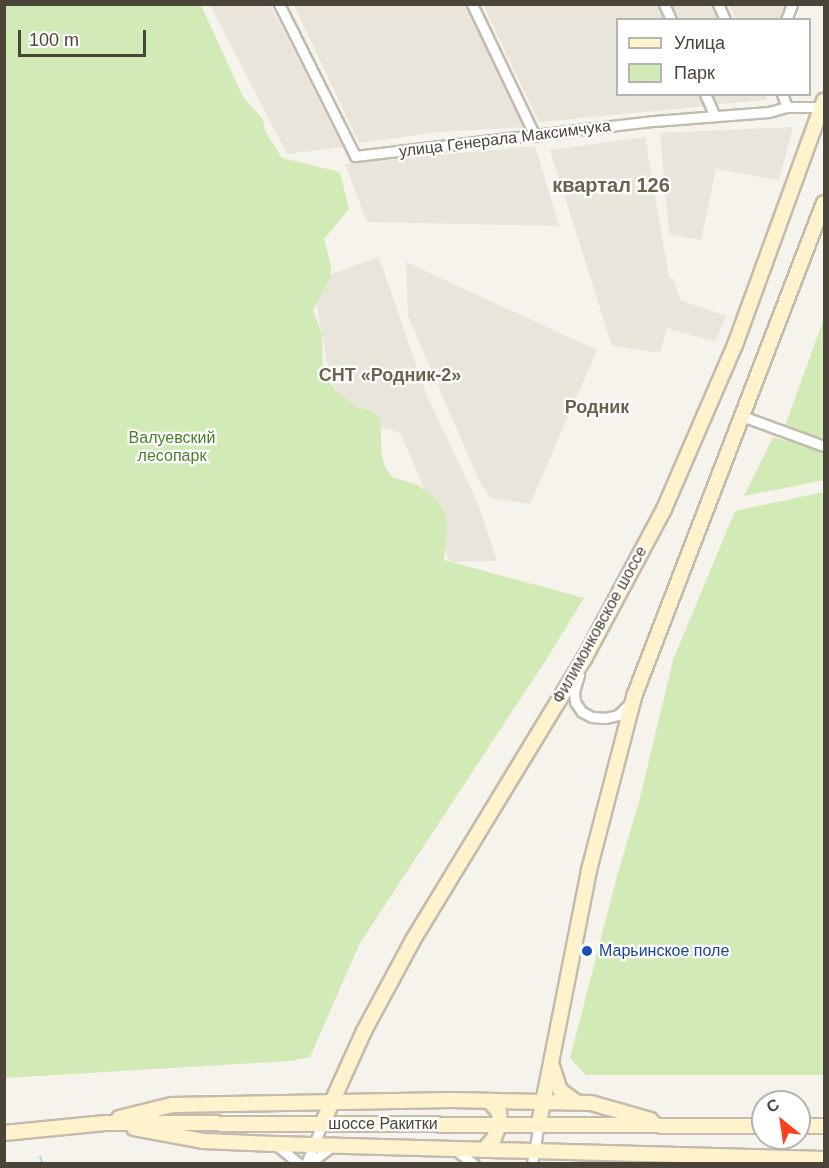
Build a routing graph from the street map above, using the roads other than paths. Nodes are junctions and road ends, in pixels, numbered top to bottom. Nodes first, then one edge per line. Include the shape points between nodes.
1 (279, 4) edge
2 (472, 4) edge
3 (664, 4) edge
4 (718, 4) edge
5 (670, 18) edge
6 (724, 18) edge
7 (706, 96) edge
8 (783, 96) edge
9 (824, 104) edge
10 (787, 107) junction
11 (715, 116) junction
12 (536, 136) junction
13 (825, 203) edge
14 (742, 416) junction
15 (825, 446) edge
16 (584, 659) junction
17 (635, 694) junction
18 (551, 1062) junction
19 (489, 1101) junction
20 (543, 1101) junction
21 (331, 1102) junction
22 (576, 1102) junction
23 (106, 1123) junction
24 (539, 1123) junction
25 (322, 1124) junction
26 (500, 1124) junction
27 (667, 1125) junction
28 (751, 1126) edge
29 (4, 1133) edge
30 (275, 1144) junction
31 (313, 1145) junction
32 (336, 1145) junction
33 (454, 1149) junction
34 (484, 1150) junction
35 (533, 1157) edge
36 (687, 1157) junction
37 (825, 1159) edge
38 (300, 1164) edge
39 (308, 1164) edge
40 (474, 1164) edge
41 (671, 1164) edge

1 - 12 street, улица Генерала Максимчука via 355,156
2 - 12 street
3 - 5 street
4 - 6 street
7 - 11 street
8 - 10 street
9 - 10 street, улица Генерала Максимчука
9 - 16 main road, Филимонковское шоссе via 735,345 664,509
10 - 11 street, улица Генерала Максимчука
11 - 12 street, улица Генерала Максимчука
13 - 14 main road
14 - 15 street
14 - 17 main road
16 - 17 street via 574,691 582,712 592,717 618,715
16 - 21 main road, Филимонковское шоссе via 415,937
17 - 18 main road via 590,870
18 - 20 main road
18 - 22 main road via 560,1090
19 - 20 main road
19 - 21 main road
19 - 26 main road via 499,1112
20 - 22 main road
20 - 24 main road
21 - 23 main road via 172,1105
21 - 25 main road, Филимонковское шоссе
22 - 27 main road
23 - 25 main road, шоссе Ракитки
23 - 29 main road, шоссе Ракитки
23 - 30 main road via 203,1141
24 - 26 main road, шоссе Ракитки
24 - 27 main road, шоссе Ракитки
24 - 35 street
25 - 26 main road, шоссе Ракитки
25 - 31 street
25 - 32 main road via 325,1134
26 - 34 main road
27 - 28 main road, шоссе Ракитки
30 - 31 main road
30 - 38 street
31 - 32 main road
31 - 39 street
32 - 33 main road
32 - 39 street
33 - 34 main road
33 - 40 street
34 - 35 main road
35 - 36 main road
36 - 37 main road
36 - 41 main road

